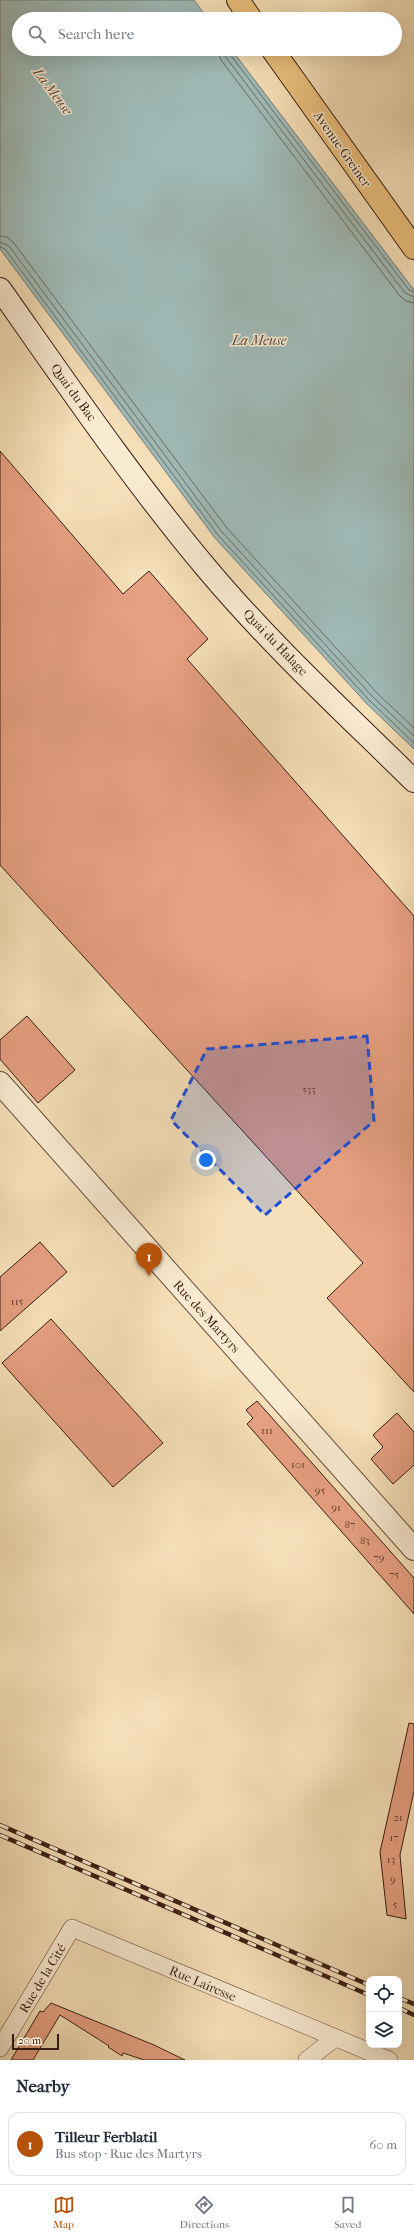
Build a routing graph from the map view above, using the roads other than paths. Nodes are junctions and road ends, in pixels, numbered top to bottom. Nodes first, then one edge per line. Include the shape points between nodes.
1 (238, 0) edge
2 (246, 12) edge
3 (277, 56) edge
4 (414, 248) edge
5 (0, 289) edge
6 (148, 494) joint
7 (414, 781) edge
8 (0, 1083) edge
9 (414, 1549) edge
10 (72, 1928) joint
11 (335, 2038) junction
12 (0, 2048) edge
13 (307, 2060) edge
14 (389, 2060) edge

1 - 2 main road
3 - 4 main road, Avenue Greiner
5 - 6 main road, Quai du Bac
6 - 7 main road, Quai du Halage via 210,572 271,639
8 - 9 main road, Rue des Martyrs
10 - 11 street, Rue Lairesse
10 - 12 street, Rue de la Cité
11 - 13 street
11 - 14 street, Rue Lairesse

